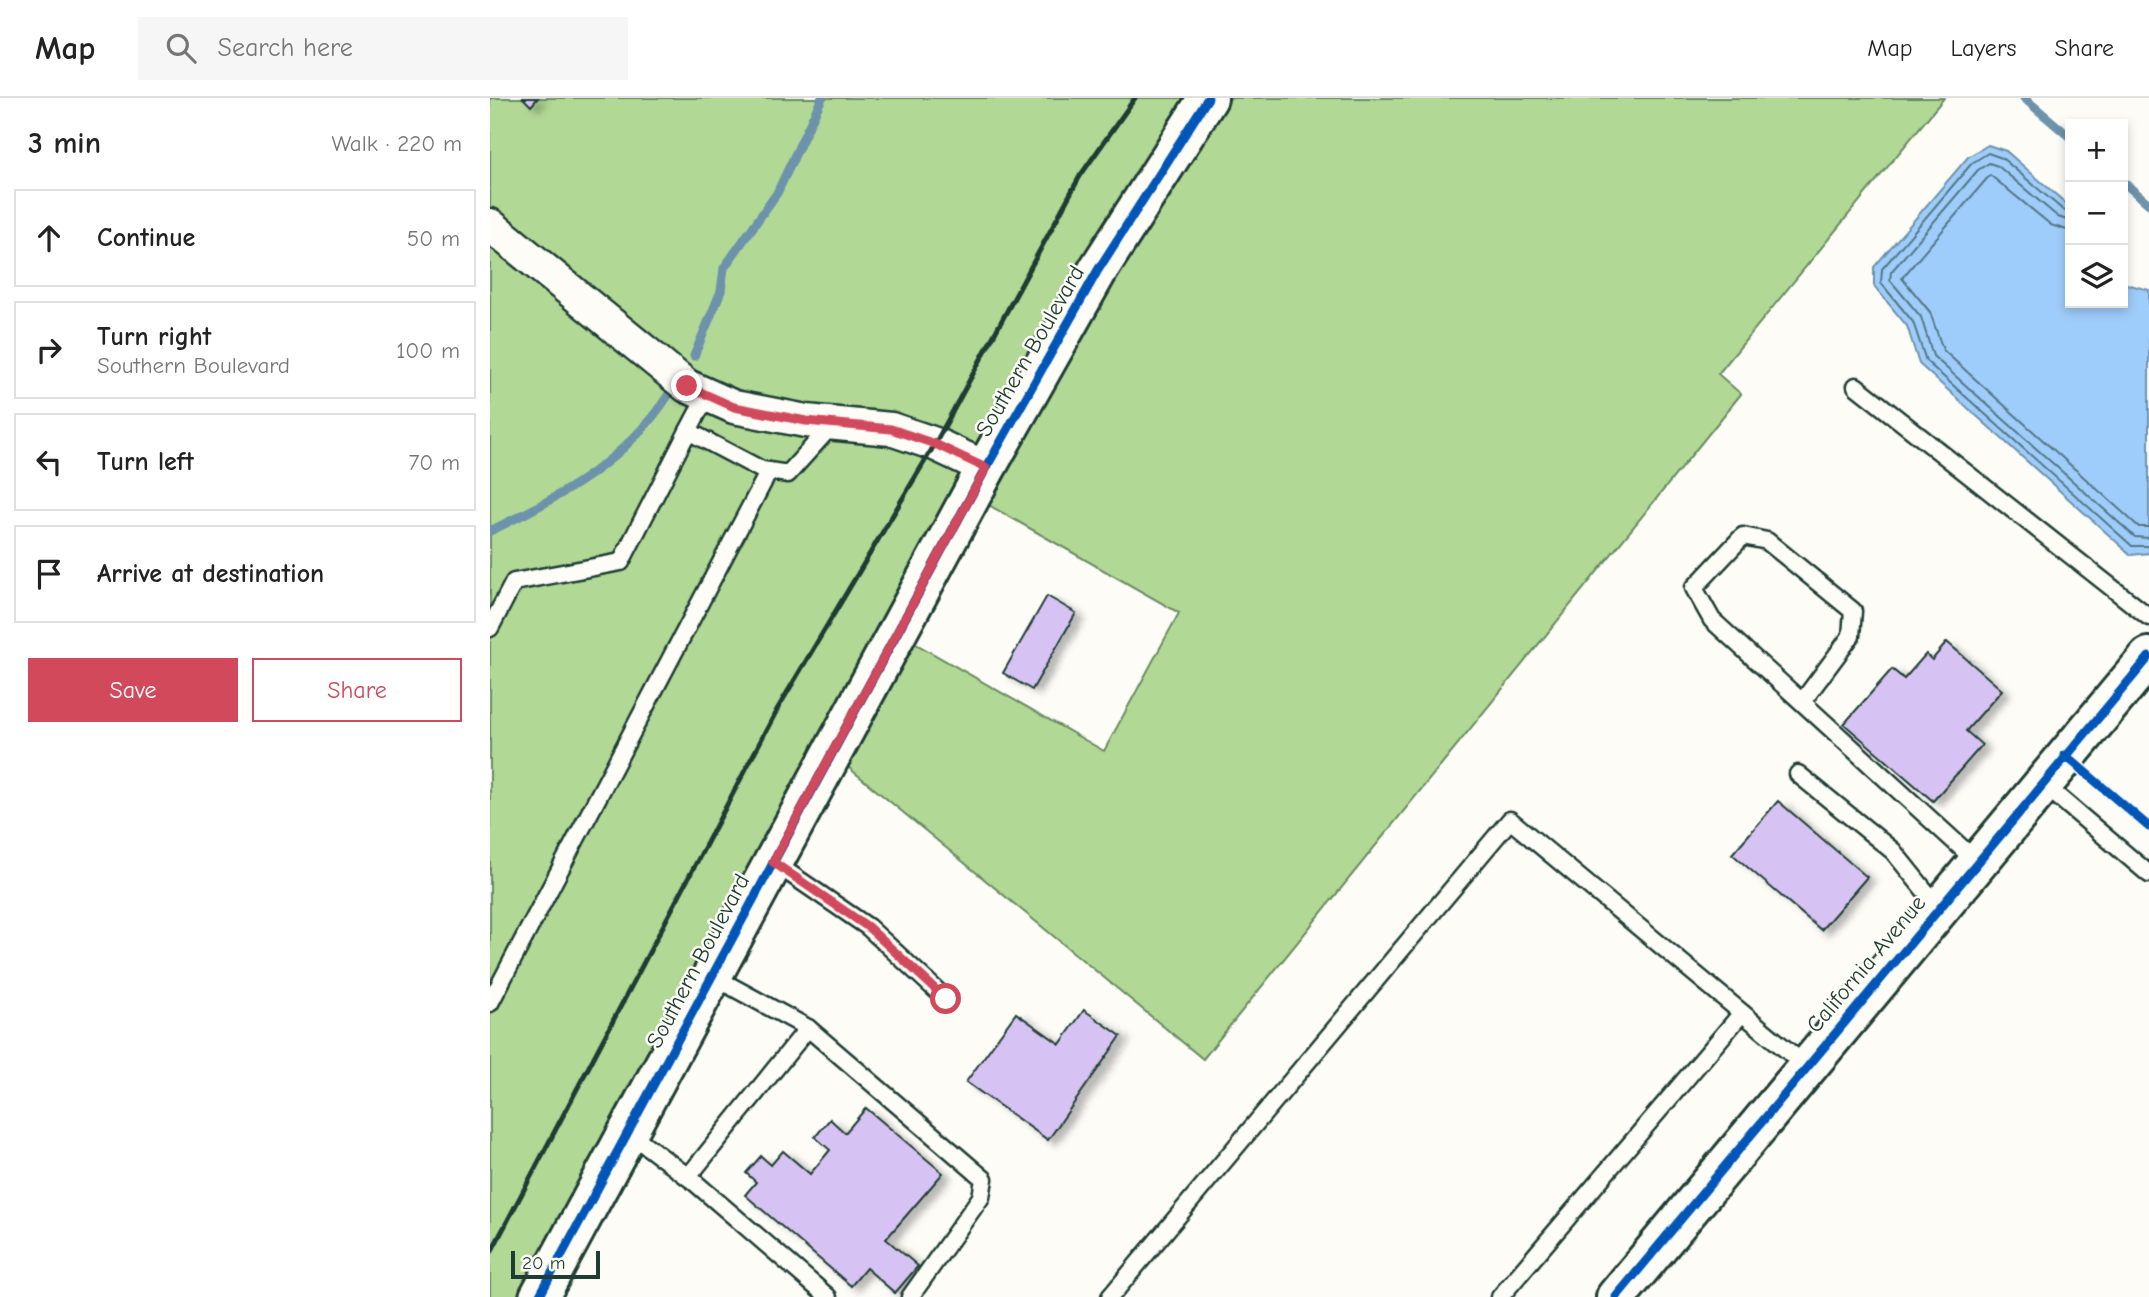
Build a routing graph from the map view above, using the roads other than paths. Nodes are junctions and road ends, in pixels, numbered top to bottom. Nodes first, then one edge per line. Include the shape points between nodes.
1 (1208, 98) edge
2 (490, 226) edge
3 (1856, 386) dead end
4 (707, 395) junction
5 (833, 424) junction
6 (688, 431) junction
7 (986, 468) junction
8 (769, 471) junction
9 (2149, 617) edge
10 (490, 628) edge
11 (2149, 657) edge
12 (1802, 702) junction
13 (1798, 774) dead end
14 (2042, 783) junction
15 (1976, 861) junction
16 (773, 862) junction
17 (2149, 874) edge
18 (1938, 907) junction
19 (712, 976) junction
20 (946, 999) dead end
21 (490, 1003) edge
22 (1742, 1013) junction
23 (808, 1028) junction
24 (1806, 1066) junction
25 (628, 1132) junction
26 (688, 1177) junction
27 (539, 1297) edge
28 (828, 1297) edge
29 (909, 1297) edge
30 (1110, 1297) edge
31 (1500, 1297) edge
32 (1616, 1297) edge

1 - 7 street, Southern Boulevard via 1098,270
2 - 4 street via 687,386
3 - 9 lane
4 - 5 street via 734,407
4 - 6 lane
5 - 7 street via 891,429
5 - 8 lane via 788,474
6 - 8 lane
6 - 10 lane via 621,562 513,582
7 - 16 street, Southern Boulevard
8 - 21 lane
11 - 14 street, California Avenue
12 - 12 lane via 1713,620 1694,588 1743,536 1767,541 1853,611 1851,636
12 - 15 lane
13 - 18 lane via 1894,851
14 - 15 street, California Avenue
14 - 17 lane
15 - 18 street, California Avenue
16 - 19 street, Southern Boulevard
16 - 20 lane via 868,927
18 - 24 street, California Avenue
19 - 23 lane
19 - 25 street, Southern Boulevard
22 - 24 lane
22 - 30 lane via 1510,820
22 - 31 lane
23 - 26 lane
23 - 29 lane via 984,1179 981,1197
24 - 32 street, California Avenue
25 - 26 lane
25 - 27 street, Southern Boulevard
26 - 28 lane

